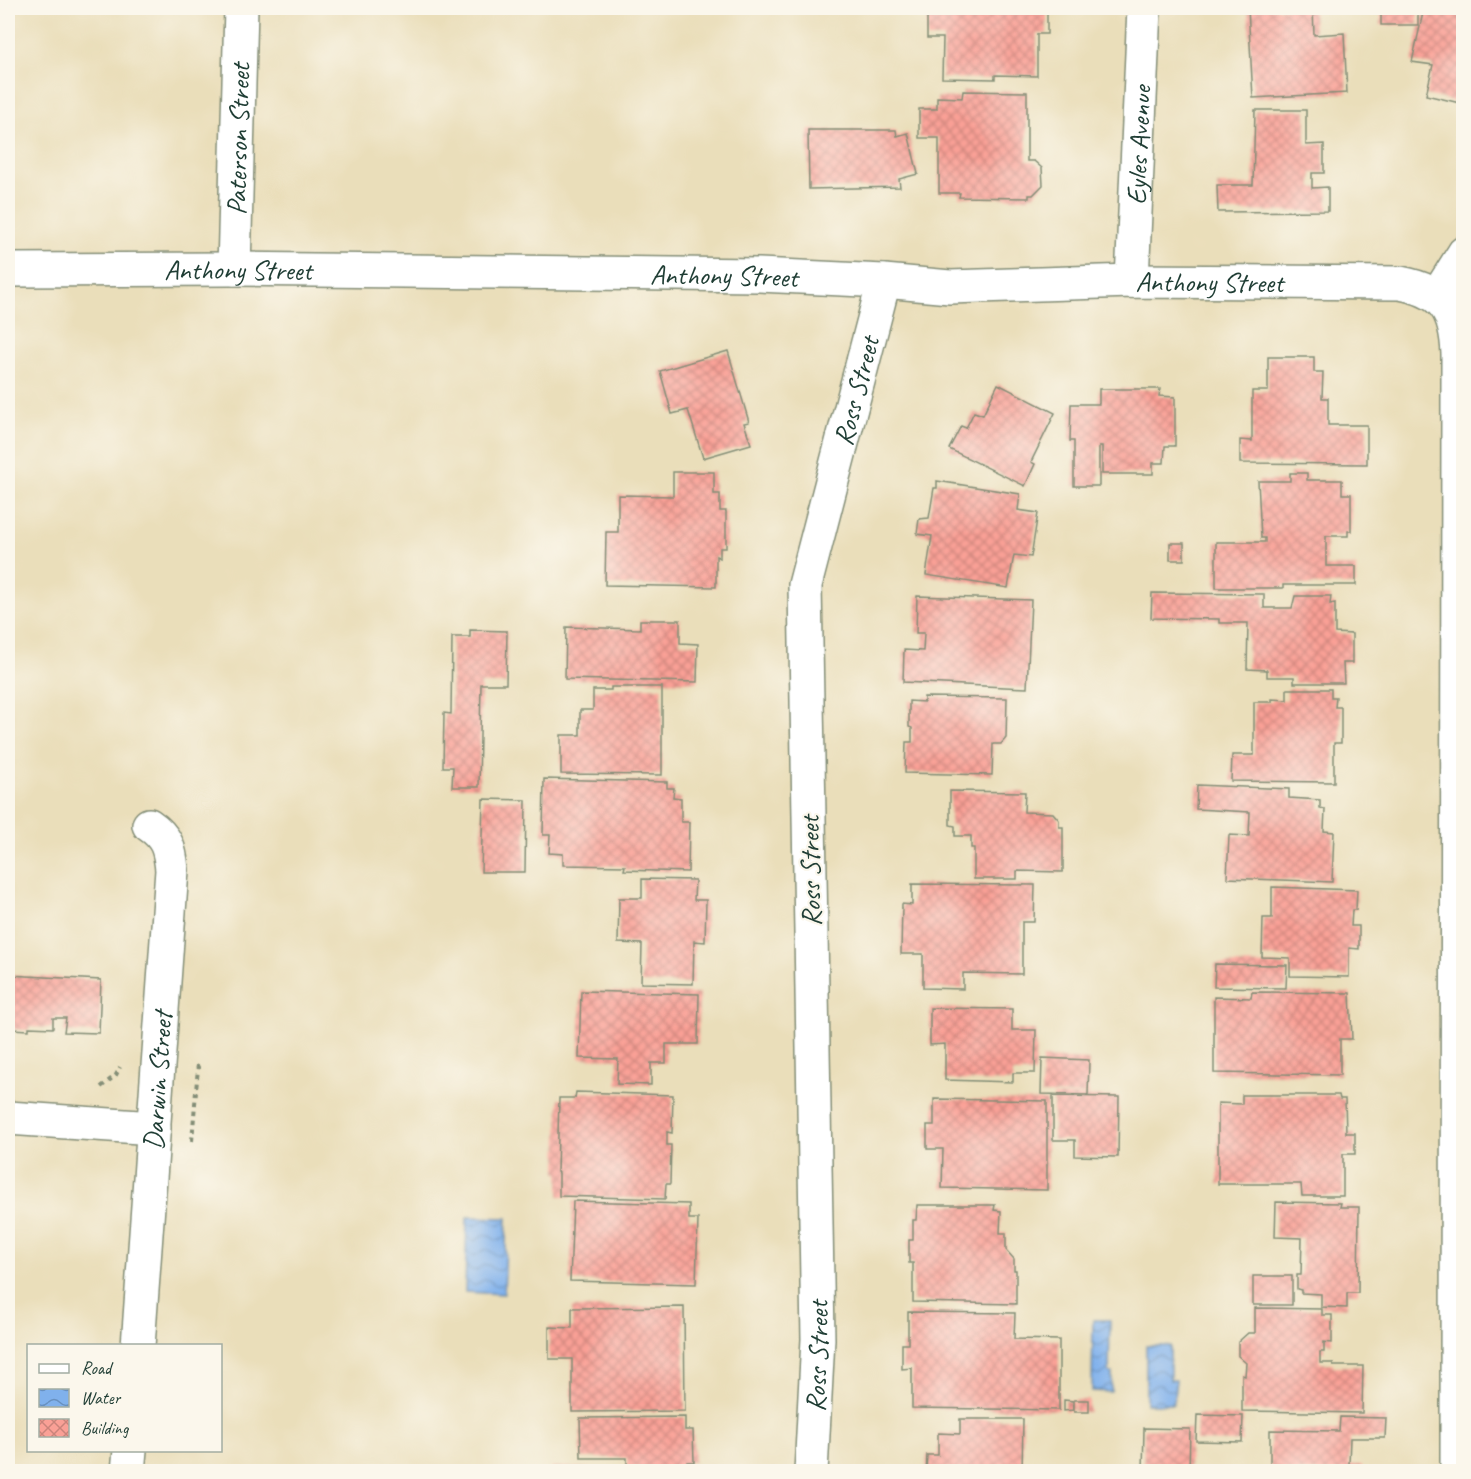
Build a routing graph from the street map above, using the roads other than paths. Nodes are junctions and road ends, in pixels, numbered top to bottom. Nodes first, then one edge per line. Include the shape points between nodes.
1 (241, 8) edge
2 (1144, 8) edge
3 (1464, 253) edge
4 (234, 269) junction
5 (8, 270) edge
6 (884, 281) junction
7 (1132, 281) junction
8 (1437, 296) junction
9 (149, 825) dead end
10 (8, 1118) edge
11 (154, 1128) junction
12 (138, 1344) edge
13 (130, 1452) edge
14 (128, 1472) edge
15 (811, 1472) edge
16 (1457, 1472) edge

1 - 4 street, Paterson Street
2 - 7 street, Eyles Avenue
3 - 8 street
4 - 5 street, Anthony Street
4 - 6 street, Anthony Street via 759,275
6 - 7 street, Anthony Street via 950,287
6 - 15 street, Ross Street via 805,585 818,1339
7 - 8 street, Anthony Street via 1400,283
8 - 16 street via 1455,324 1458,354
9 - 11 street, Darwin Street via 161,834 172,870
10 - 11 street
11 - 12 street, Darwin Street
13 - 14 street

